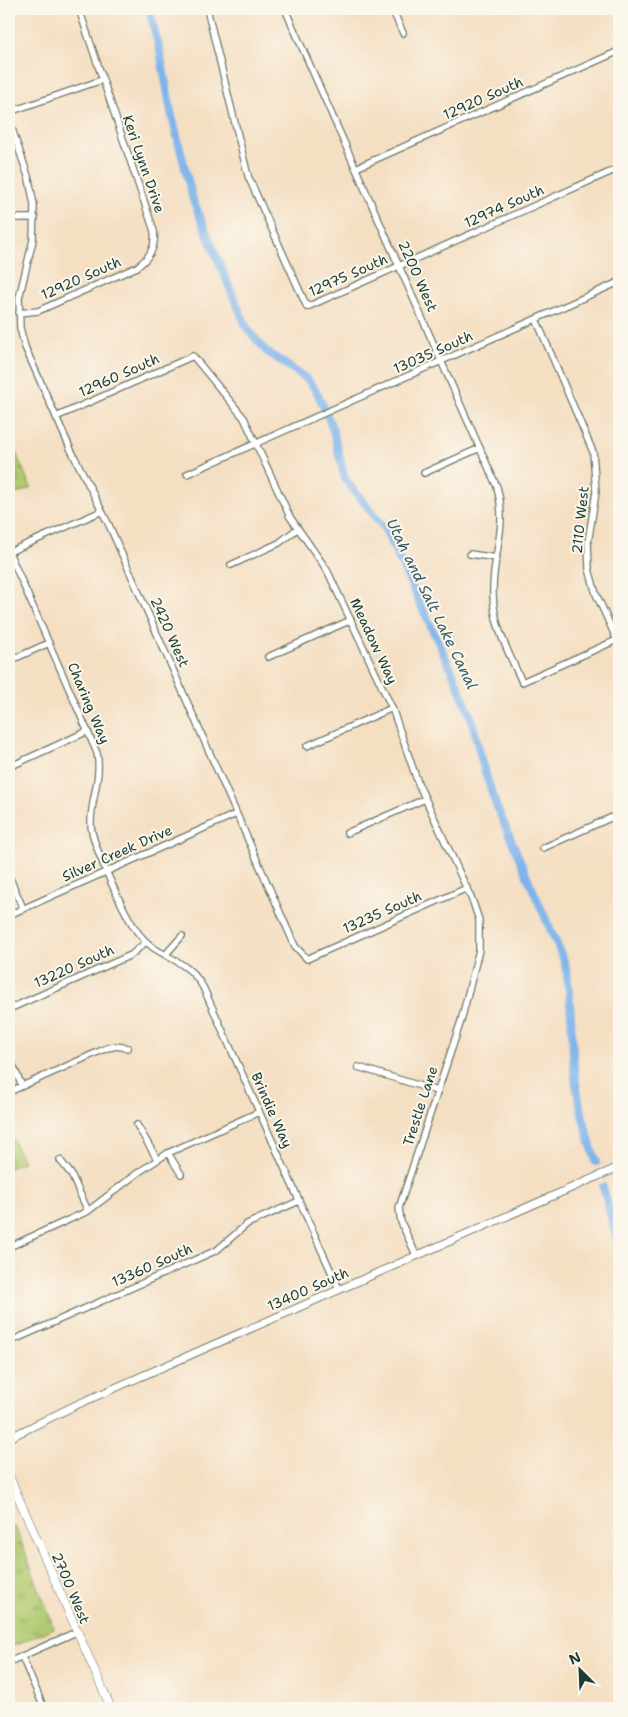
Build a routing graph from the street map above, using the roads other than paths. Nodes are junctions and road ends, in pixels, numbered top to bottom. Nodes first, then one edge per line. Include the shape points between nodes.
1 (79, 9) edge
2 (208, 9) edge
3 (286, 9) edge
4 (392, 9) edge
5 (403, 34) dead end
6 (619, 52) edge
7 (102, 80) junction
8 (9, 112) edge
9 (9, 120) edge
10 (356, 168) junction
11 (619, 168) edge
12 (9, 218) edge
13 (34, 218) junction
14 (150, 256) joint
15 (400, 266) junction
16 (619, 282) edge
17 (19, 313) junction
18 (536, 319) junction
19 (193, 356) joint
20 (442, 361) junction
21 (56, 417) junction
22 (256, 444) junction
23 (480, 448) junction
24 (424, 473) dead end
25 (186, 474) dead end
26 (102, 511) junction
27 (297, 529) junction
28 (9, 552) edge
29 (470, 554) dead end
30 (498, 558) junction
31 (231, 565) dead end
32 (351, 620) junction
33 (618, 639) edge
34 (49, 643) junction
35 (268, 657) dead end
36 (9, 661) edge
37 (392, 708) junction
38 (88, 732) junction
39 (307, 746) dead end
40 (9, 767) edge
41 (426, 799) junction
42 (236, 814) junction
43 (619, 814) edge
44 (347, 834) dead end
45 (543, 848) dead end
46 (108, 871) junction
47 (9, 876) edge
48 (467, 888) junction
49 (23, 908) junction
50 (9, 915) edge
51 (182, 936) dead end
52 (146, 942) junction
53 (166, 954) junction
54 (307, 959) joint
55 (476, 962) joint
56 (9, 1009) edge
57 (128, 1048) dead end
58 (9, 1056) edge
59 (358, 1067) dead end
60 (22, 1086) junction
61 (437, 1091) junction
62 (9, 1092) edge
63 (259, 1112) junction
64 (137, 1125) dead end
65 (168, 1153) junction
66 (157, 1159) junction
67 (60, 1160) dead end
68 (619, 1167) edge
69 (180, 1174) dead end
70 (299, 1201) junction
71 (88, 1211) junction
72 (9, 1247) edge
73 (416, 1255) junction
74 (338, 1289) junction
75 (9, 1342) edge
76 (9, 1438) edge
77 (9, 1476) edge
78 (76, 1632) junction
79 (22, 1657) junction
80 (9, 1662) edge
81 (44, 1708) edge
82 (111, 1708) edge

1 - 7 street, Keri Lynn Drive
2 - 15 street, 12975 South via 248,176 307,307
3 - 10 street, 2200 West
4 - 5 street
6 - 10 street, 12920 South
7 - 8 street
7 - 14 street, Keri Lynn Drive via 154,231 155,244
9 - 13 street, 2420 West via 29,179
10 - 15 street, 2200 West
11 - 15 street, 12974 South
12 - 13 street
13 - 17 street, 2420 West
14 - 17 street, 12920 South via 137,267 38,311
15 - 20 street, 2200 West
16 - 18 street, 13035 South
17 - 21 street, 2420 West via 25,347
18 - 20 street, 13035 South
18 - 33 street, 2110 West via 593,452 596,492 588,543 589,569 596,594
19 - 21 street, 12960 South
19 - 22 street, Meadow Way via 241,413
20 - 22 street, 13035 South
20 - 23 street, 2200 West
21 - 26 street, 2420 West
22 - 25 street, 13035 South
22 - 27 street, Meadow Way
23 - 24 street
23 - 30 street, 2200 West via 497,487 501,506 502,534
26 - 28 street
26 - 42 street, 2420 West
27 - 31 street via 266,549
27 - 32 street, Meadow Way via 321,559
28 - 34 street, Charing Way
29 - 30 street
30 - 33 street, 2200 West via 493,590 496,620 522,682
32 - 35 street
32 - 37 street, Meadow Way
34 - 36 street
34 - 38 street, Charing Way
37 - 39 street
37 - 41 street, Meadow Way
38 - 40 street
38 - 46 street, Charing Way via 99,767 92,831
41 - 44 street
41 - 48 street, Meadow Way
42 - 46 street, Silver Creek Drive
42 - 54 street, 2420 West via 295,946
43 - 45 street
46 - 49 street, Silver Creek Drive
46 - 52 street, Brindie Way via 133,925
47 - 49 street
48 - 54 street, 13235 South
48 - 55 street, Meadow Way via 480,920
49 - 50 street, Silver Creek Drive
51 - 53 street
52 - 53 street, Brindie Way
52 - 56 street, 13220 South via 131,954
53 - 63 street, Brindie Way via 187,967 203,987
55 - 61 street, Trestle Lane via 461,1021
57 - 60 street via 107,1048
58 - 60 street
59 - 61 street
60 - 62 street
61 - 73 street, Trestle Lane via 399,1208 401,1222
63 - 65 street
63 - 70 street, Brindie Way
64 - 66 street
65 - 66 street
65 - 69 street
66 - 71 street
67 - 71 street via 71,1174
68 - 73 street, 13400 South
70 - 74 street, Brindie Way
70 - 75 street, 13360 South via 247,1224 217,1250
71 - 72 street
73 - 74 street, 13400 South
74 - 76 street, 13400 South
77 - 78 main road, 2700 West
78 - 79 street
78 - 82 main road, 2700 West
79 - 80 street
79 - 81 street

